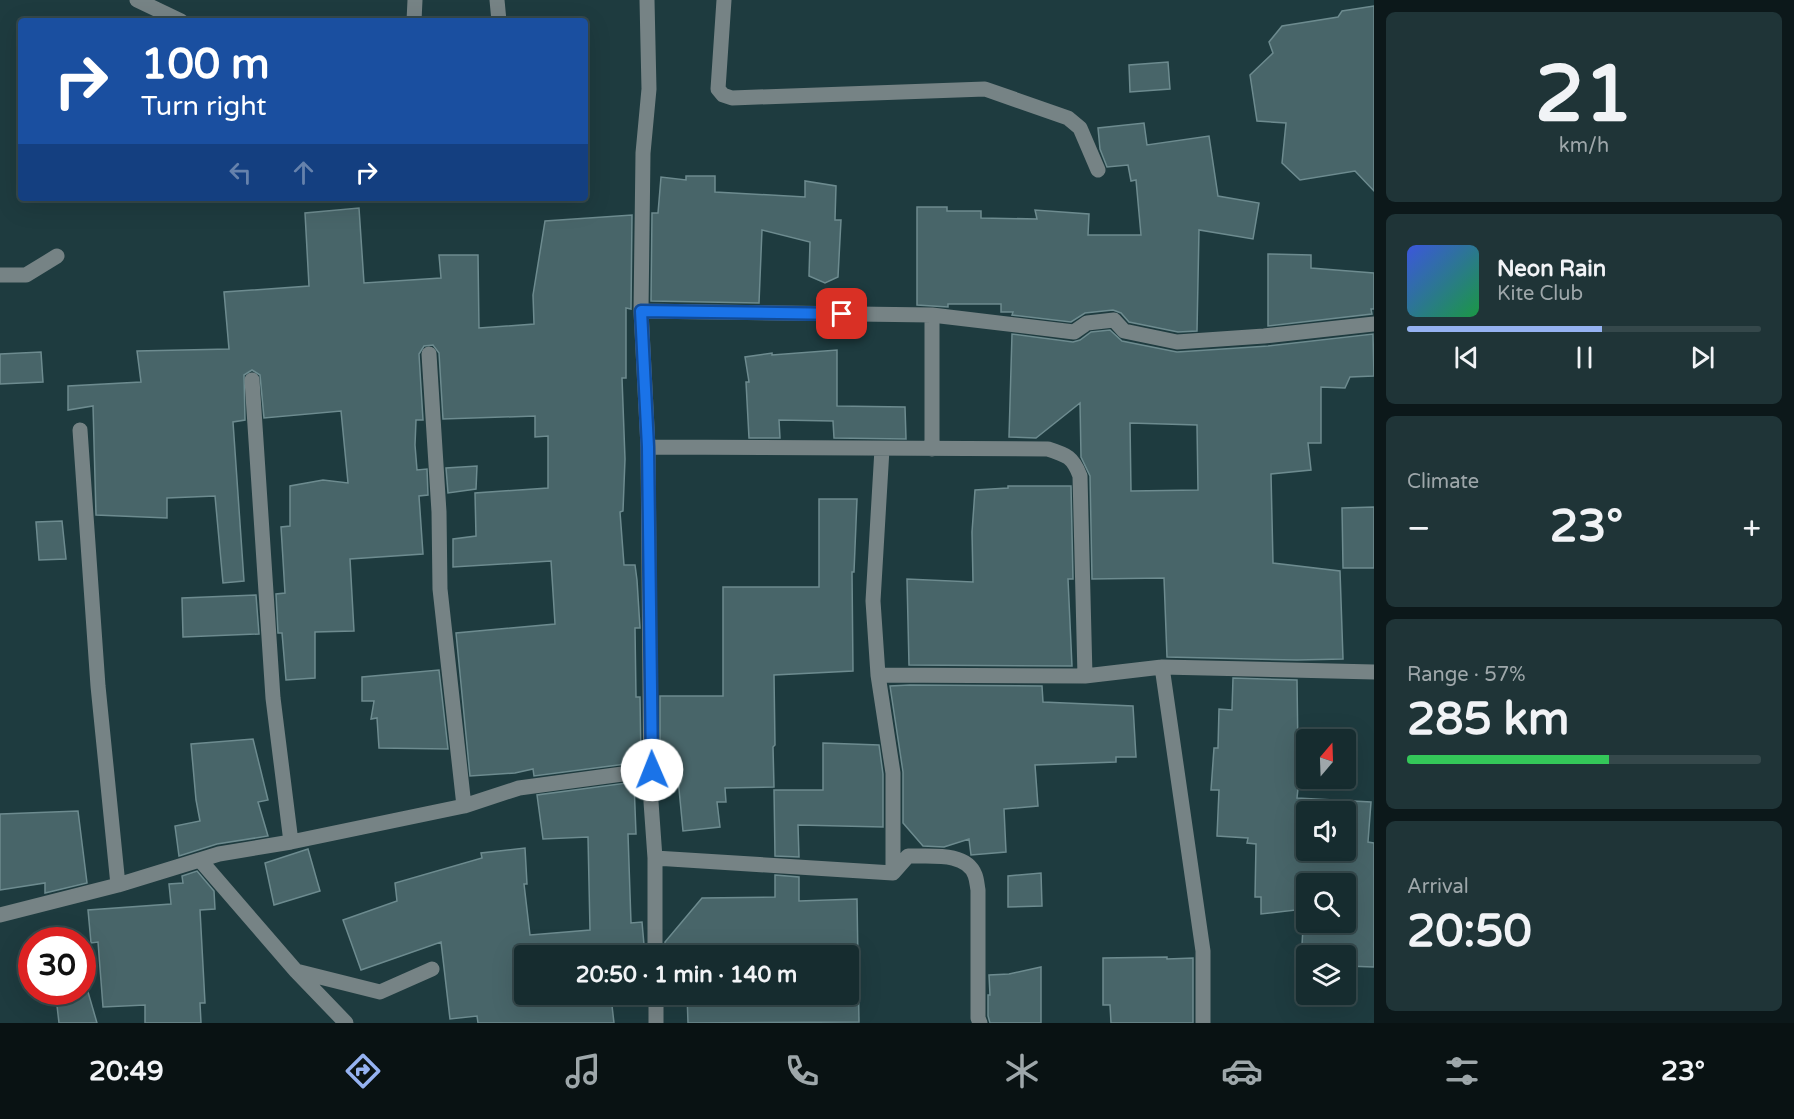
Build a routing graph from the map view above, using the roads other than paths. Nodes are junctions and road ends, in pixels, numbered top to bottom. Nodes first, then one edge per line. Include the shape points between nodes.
1 (137, 0) edge
2 (415, 0) edge
3 (497, 0) edge
4 (647, 0) edge
5 (724, 0) edge
6 (175, 18) edge
7 (414, 18) edge
8 (499, 18) edge
9 (1098, 170) dead end
10 (57, 256) dead end
11 (0, 275) edge
12 (641, 311) junction
13 (932, 315) junction
14 (1374, 324) edge
15 (429, 354) dead end
16 (252, 380) dead end
17 (80, 430) dead end
18 (648, 447) junction
19 (882, 449) junction
20 (932, 449) junction
21 (1162, 667) junction
22 (1374, 672) edge
23 (878, 675) junction
24 (1084, 676) junction
25 (652, 770) junction
26 (464, 806) junction
27 (291, 842) junction
28 (654, 858) junction
29 (200, 860) junction
30 (893, 873) junction
31 (118, 885) junction
32 (0, 915) edge
33 (655, 945) edge
34 (432, 969) dead end
35 (296, 971) junction
36 (656, 1005) edge
37 (346, 1023) edge
38 (656, 1023) edge
39 (981, 1023) edge
40 (1203, 1023) edge

1 - 6 street
2 - 7 street
3 - 8 street
4 - 12 street
5 - 9 street via 718,89 723,95 732,98 985,89 1068,118 1080,128
10 - 11 street via 26,275
12 - 13 street
12 - 18 street
13 - 14 street via 1074,332 1087,323 1114,320 1125,331 1177,342
13 - 20 street
15 - 26 street via 440,589
16 - 27 street via 273,698
17 - 31 street via 98,686
18 - 19 street
18 - 25 street
19 - 20 street
19 - 23 street via 873,601
20 - 24 street via 1048,449 1075,462 1080,476
21 - 22 street
21 - 24 street
21 - 40 street via 1203,951
23 - 24 street
23 - 30 street via 893,773
25 - 26 street via 519,788
25 - 28 street
26 - 27 street
27 - 29 street
28 - 30 street
28 - 33 street
29 - 31 street
29 - 35 street
30 - 39 street via 908,856 947,857 963,862 975,873
31 - 32 street
34 - 35 street via 380,992
35 - 37 street
36 - 38 street

